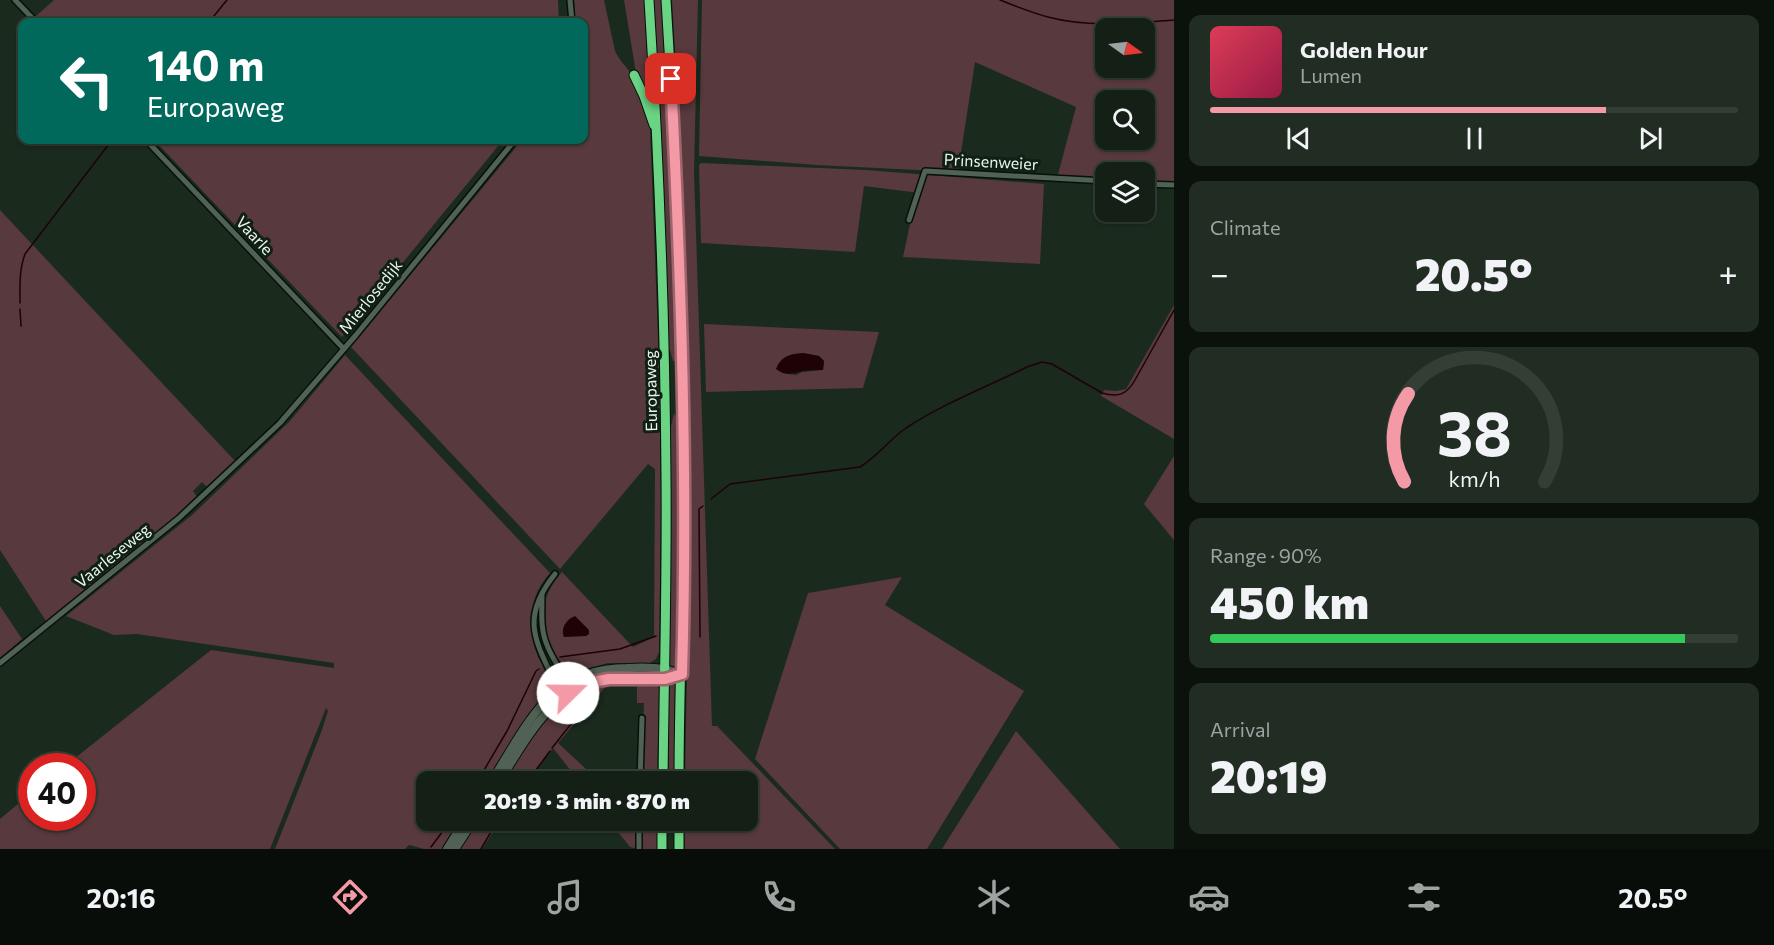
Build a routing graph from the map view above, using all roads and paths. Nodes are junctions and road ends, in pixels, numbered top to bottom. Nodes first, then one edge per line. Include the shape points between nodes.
1 (15, 0) edge
2 (570, 0) edge
3 (649, 0) edge
4 (666, 0) edge
5 (32, 18) edge
6 (572, 18) edge
7 (634, 75) dead end
8 (657, 133) junction
9 (150, 144) edge
10 (512, 144) edge
11 (1095, 180) edge
12 (1155, 184) edge
13 (1174, 185) edge
14 (909, 220) dead end
15 (344, 349) junction
16 (238, 464) joint
17 (555, 574) dead end
18 (542, 593) junction
19 (0, 663) edge
20 (665, 668) junction
21 (682, 674) junction
22 (665, 679) junction
23 (567, 682) junction
24 (558, 689) junction
25 (568, 693) junction
26 (642, 718) dead end
27 (498, 771) edge
28 (506, 771) edge
29 (640, 771) edge
30 (663, 771) edge
31 (679, 771) edge
32 (458, 831) edge
33 (467, 831) edge
34 (639, 831) edge
35 (662, 831) edge
36 (679, 831) edge
37 (447, 849) edge
38 (455, 849) edge
39 (639, 849) edge
40 (662, 849) edge
41 (679, 849) edge

1 - 5 street
2 - 6 street
3 - 8 highway, Europaweg
4 - 21 highway, Europaweg via 682,366
7 - 8 highway
8 - 20 highway, Europaweg via 666,467
9 - 15 street, Vaarle
10 - 15 street, Mierlosedijk
11 - 14 street, Prinsenweier via 925,171
12 - 13 street
15 - 16 street, Mierlosedijk via 280,423
16 - 19 street, Vaarleseweg via 179,519
17 - 18 street
18 - 23 street via 542,628 547,646
18 - 24 street via 533,628
20 - 21 street
20 - 22 highway, Europaweg
20 - 23 street via 614,668
21 - 22 street
21 - 31 highway, Europaweg
22 - 25 street via 609,679
22 - 30 highway, Europaweg
23 - 24 street
23 - 25 street
24 - 25 street
24 - 27 street via 536,711
25 - 28 street via 541,718
26 - 29 street
32 - 37 street
33 - 38 street
34 - 39 street
35 - 40 highway
36 - 41 highway

